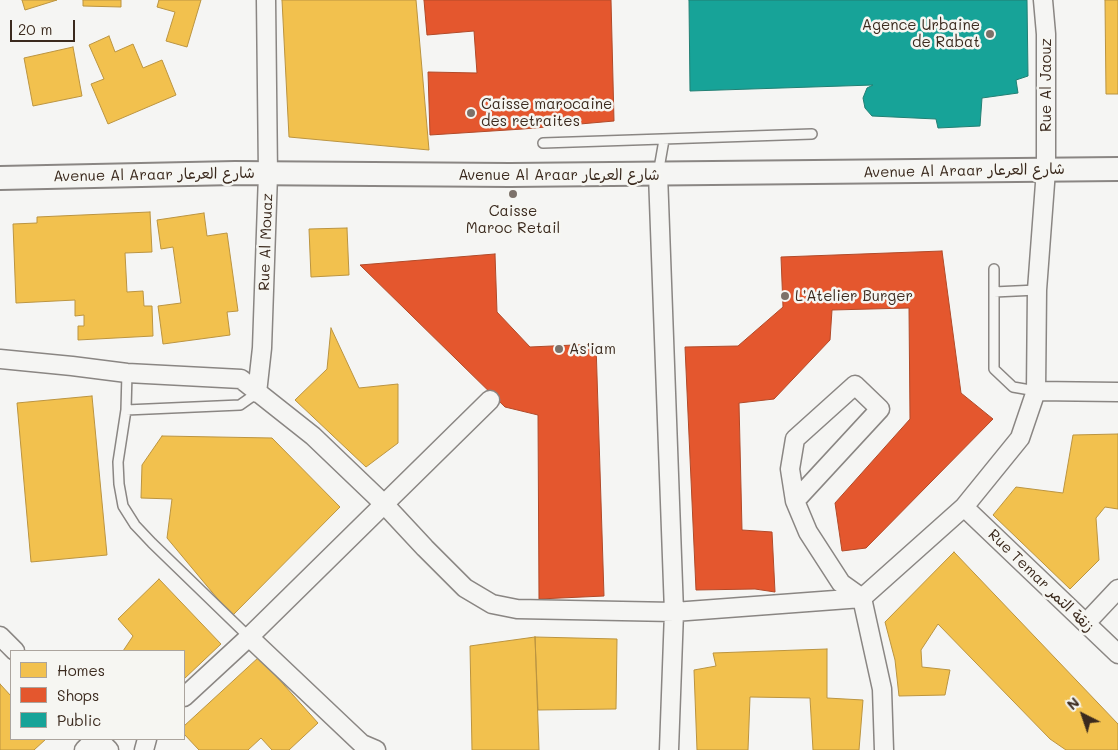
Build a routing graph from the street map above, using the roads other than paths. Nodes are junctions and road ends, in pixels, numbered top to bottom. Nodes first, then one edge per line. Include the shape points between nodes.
1 (266, 0) edge
2 (1043, 0) edge
3 (812, 134) dead end
4 (664, 140) junction
5 (543, 143) dead end
6 (1118, 169) edge
7 (1046, 170) junction
8 (268, 174) junction
9 (658, 174) junction
10 (0, 178) edge
11 (994, 269) dead end
12 (1037, 290) junction
13 (994, 292) junction
14 (0, 359) edge
15 (127, 373) junction
16 (1036, 391) junction
17 (1118, 392) edge
18 (257, 393) junction
19 (490, 400) dead end
20 (126, 410) junction
21 (795, 501) junction
22 (384, 504) junction
23 (964, 507) junction
24 (1118, 589) edge
25 (862, 598) junction
26 (674, 612) junction
27 (1086, 623) junction
28 (0, 636) edge
29 (249, 637) junction
30 (14, 650) edge
31 (1118, 654) edge
32 (185, 696) edge
33 (96, 740) edge
34 (98, 740) edge
35 (84, 750) edge
36 (109, 750) edge
37 (376, 750) edge
38 (669, 750) edge
39 (884, 750) edge

1 - 8 street, Rue Al Mouaz
2 - 7 street, Rue Al Jaouz
3 - 4 lane
4 - 5 lane
4 - 9 lane
6 - 7 street, Avenue Al Araar شارع العرعار
7 - 9 street, Avenue Al Araar شارع العرعار
7 - 12 street, Rue Al Jaouz
8 - 9 street, Avenue Al Araar شارع العرعار
8 - 10 street, Avenue Al Araar شارع العرعار
8 - 18 street, Rue Al Mouaz via 262,348
9 - 26 street
11 - 13 lane
12 - 13 lane
12 - 16 street, Rue Al Jaouz
13 - 16 lane via 994,369 1013,387
14 - 15 street
15 - 18 street via 241,379
15 - 20 lane
16 - 17 street
16 - 23 street, Rue Al Jaouz via 1020,438
18 - 20 lane via 240,405
18 - 22 street via 313,436
19 - 22 street
20 - 29 lane via 118,462 123,506 152,543
21 - 21 street via 790,470 794,439 855,385 880,409
21 - 25 street via 808,532 840,583
22 - 26 street via 465,588 492,604 517,609
22 - 29 street
23 - 25 street, Rue Al Jaouz
23 - 27 street, Rue Temar زنقة التمر
24 - 27 street
25 - 26 street
25 - 39 street via 882,689
26 - 38 street
27 - 31 street, Rue Temar زنقة التمر
28 - 30 street
29 - 32 street
29 - 37 street via 362,744
33 - 35 street
34 - 36 street

